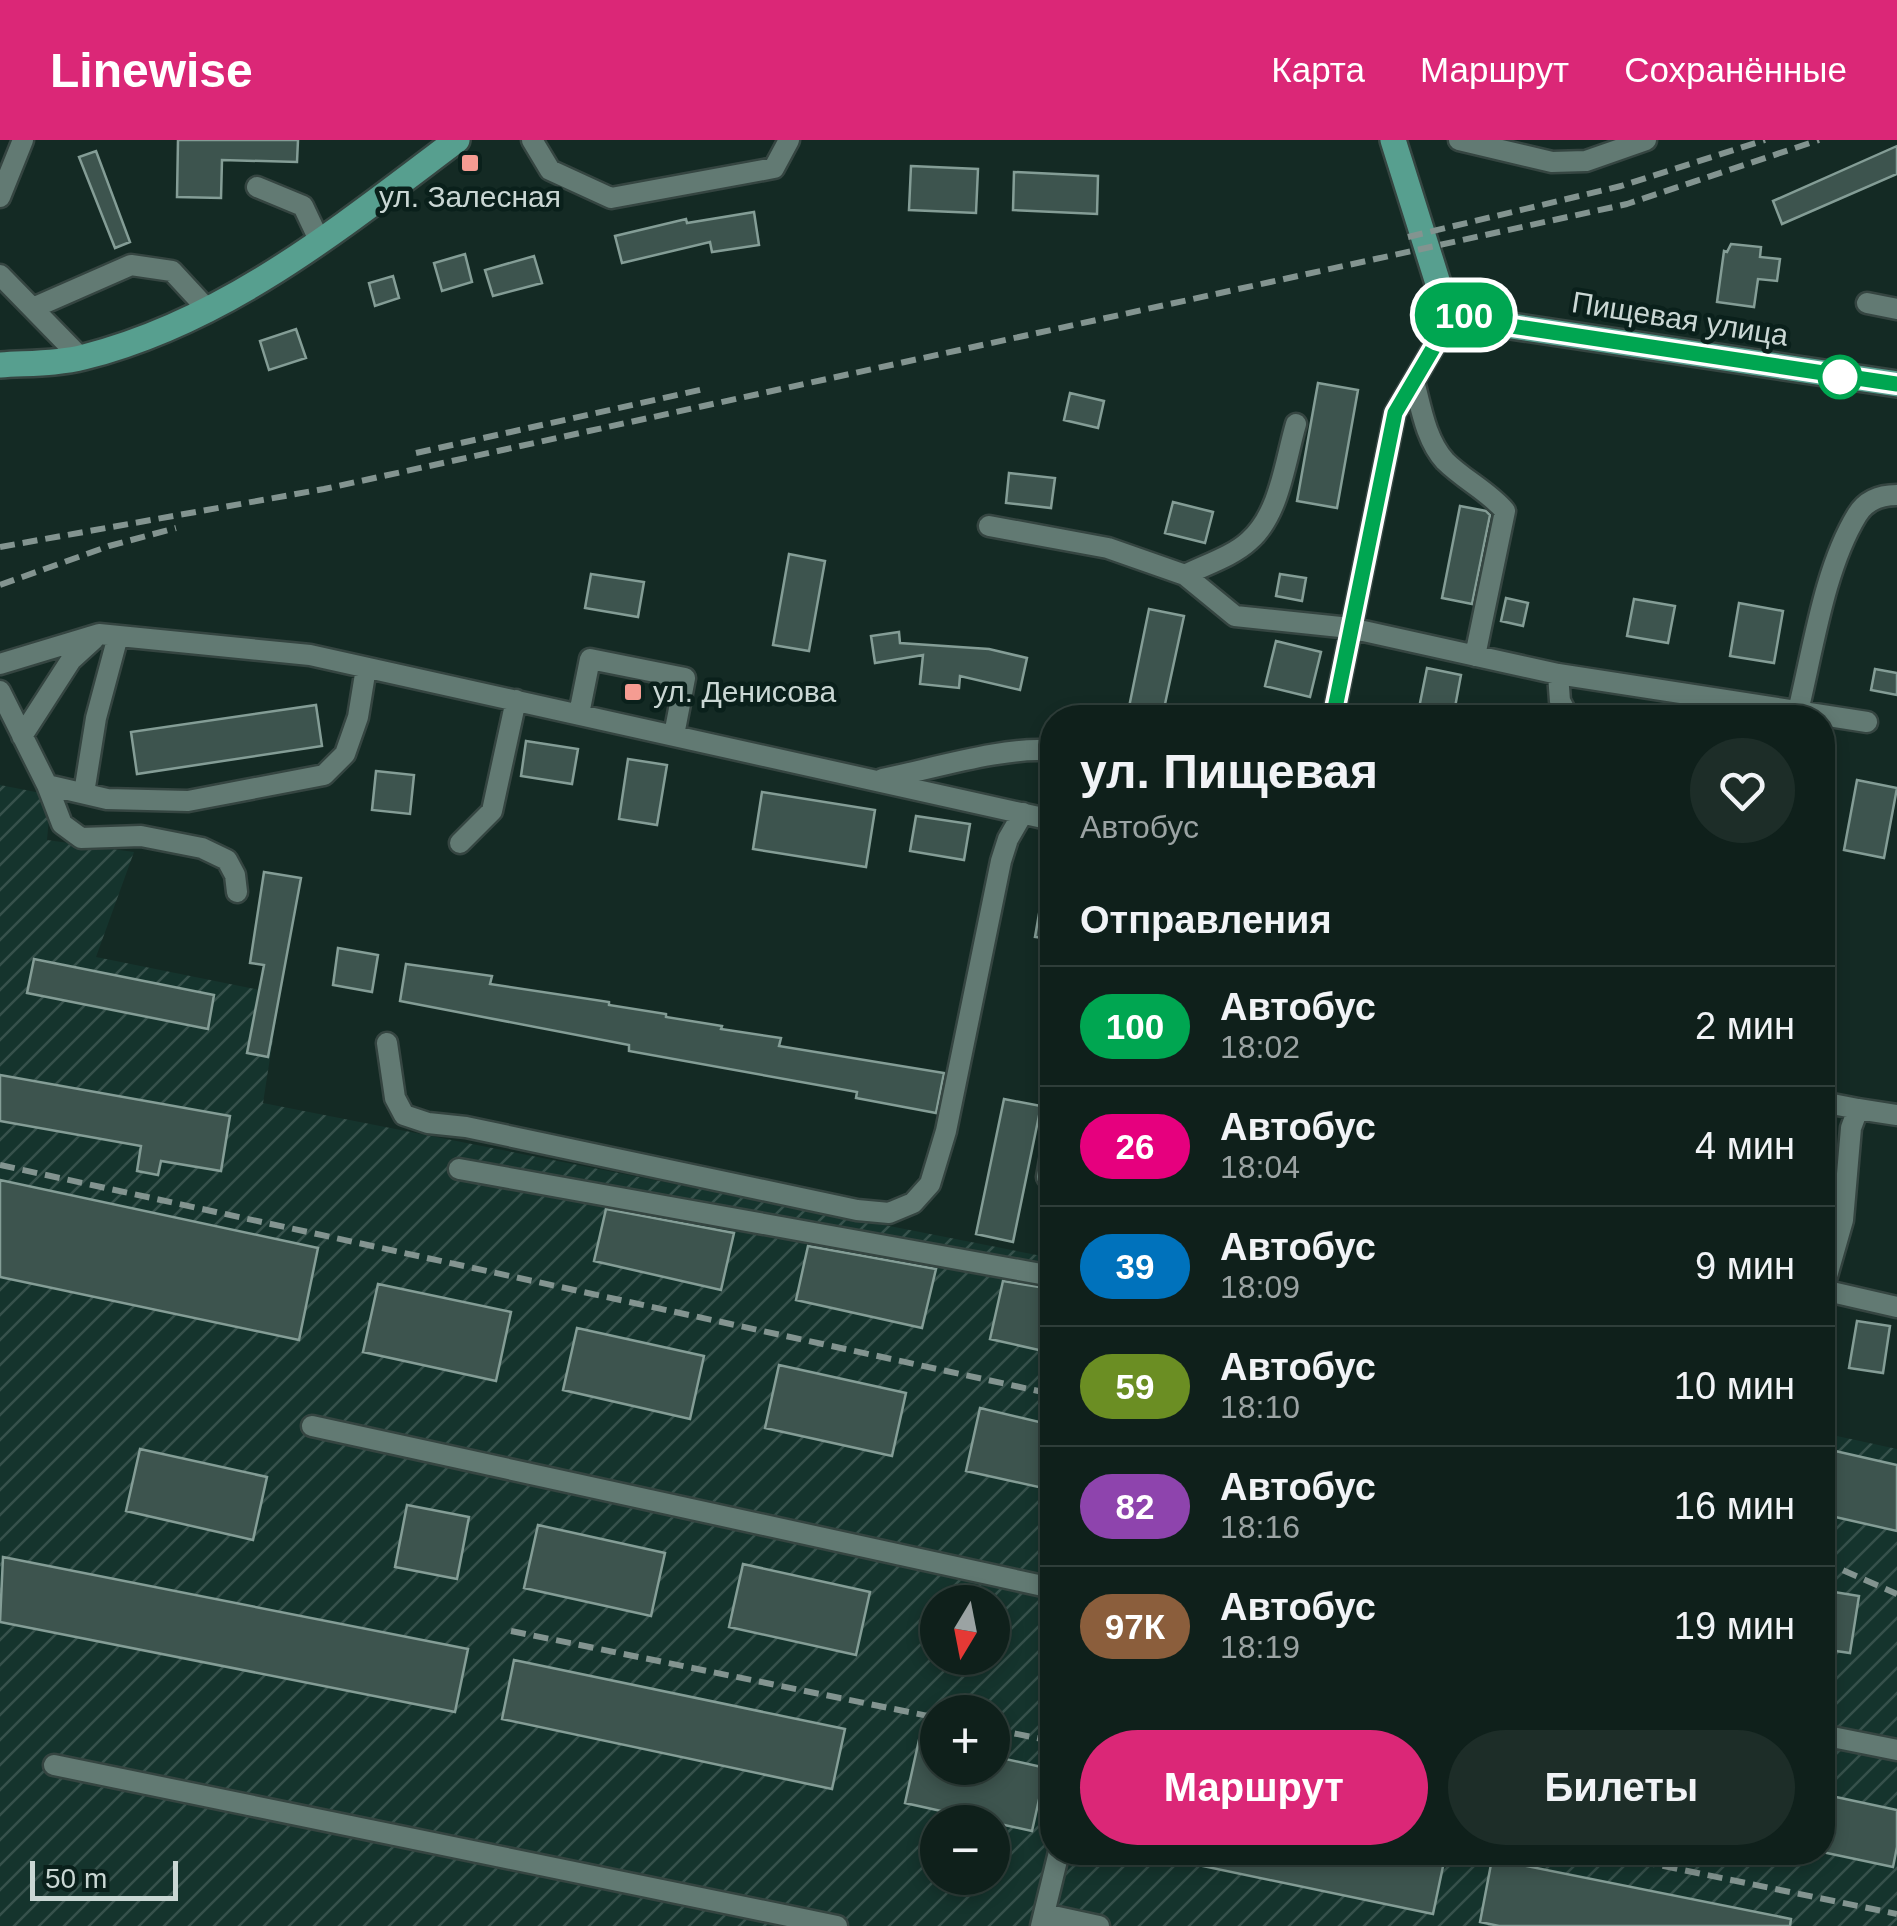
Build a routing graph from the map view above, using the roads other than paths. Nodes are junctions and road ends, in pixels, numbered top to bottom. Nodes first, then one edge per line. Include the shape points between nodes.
1 (23, 140) edge
2 (457, 140) edge
3 (532, 140) edge
4 (788, 140) edge
5 (1392, 140) edge
6 (1459, 140) edge
7 (1646, 140) edge
8 (257, 186) dead end
9 (0, 197) edge
10 (320, 242) junction
11 (0, 275) edge
12 (1867, 304) dead end
13 (33, 308) junction
14 (1897, 309) edge
15 (208, 310) junction
16 (1455, 311) junction
17 (81, 358) junction
18 (0, 365) edge
19 (1414, 381) junction
20 (1897, 384) edge
21 (1296, 424) dead end
22 (1897, 495) edge
23 (989, 526) dead end
24 (1185, 575) junction
25 (1350, 628) junction
26 (108, 635) junction
27 (1475, 656) junction
28 (0, 664) edge
29 (366, 668) junction
30 (1558, 674) junction
31 (0, 691) edge
32 (516, 700) junction
33 (1335, 705) edge
34 (1562, 705) edge
35 (1759, 705) edge
36 (1800, 705) edge
37 (579, 714) junction
38 (1835, 717) edge
39 (1867, 722) dead end
40 (674, 735) junction
41 (22, 736) junction
42 (1040, 750) edge
43 (874, 780) junction
44 (48, 785) junction
45 (84, 793) junction
46 (1024, 813) junction
47 (1040, 817) edge
48 (460, 843) dead end
49 (237, 892) dead end
50 (387, 1042) dead end
51 (1835, 1105) edge
52 (1858, 1109) junction
53 (1897, 1115) edge
54 (460, 1170) dead end
55 (1835, 1255) edge
56 (1040, 1274) edge
57 (1835, 1293) edge
58 (1897, 1307) edge
59 (312, 1426) dead end
60 (1040, 1585) edge
61 (1835, 1738) edge
62 (1897, 1750) edge
63 (54, 1765) dead end
64 (1056, 1865) edge
65 (1042, 1920) edge
66 (837, 1926) edge
67 (1099, 1926) edge

1 - 9 street
2 - 10 main road
3 - 4 street via 550,170 611,198 774,168
5 - 16 main road via 1442,296
6 - 7 street via 1552,162 1586,161
8 - 10 street via 303,206
10 - 15 main road
11 - 13 street
12 - 14 street
13 - 15 street via 131,264 172,271
13 - 17 street
15 - 17 main road
16 - 19 street
16 - 20 main road, Пищевая улица via 1478,321
17 - 18 main road
19 - 25 street via 1395,413
19 - 27 street via 1432,443 1505,512
21 - 24 street via 1262,526 1248,543
22 - 36 street via 1871,500 1858,513 1833,572
23 - 24 street via 1108,548
24 - 25 street via 1236,616
25 - 27 street
25 - 33 street
26 - 28 street
26 - 29 street via 310,655
26 - 41 street via 70,660
26 - 45 street
27 - 30 street
29 - 32 street
29 - 45 street via 345,754 324,776 188,802
30 - 34 street
30 - 35 street
31 - 41 street
32 - 37 street
32 - 48 street via 492,811
37 - 40 street
37 - 40 street via 590,659 685,678
38 - 39 street
40 - 43 street
41 - 44 street
42 - 43 street
43 - 46 street
44 - 45 street
44 - 49 street via 62,824 81,838 140,836 202,848 227,860
46 - 47 street
46 - 50 street via 1001,861 930,1184 913,1203 889,1213 404,1115
51 - 52 street
52 - 53 street
52 - 55 street
54 - 56 street
57 - 58 street
59 - 60 street
61 - 62 street
63 - 66 street
64 - 65 street
65 - 67 street

